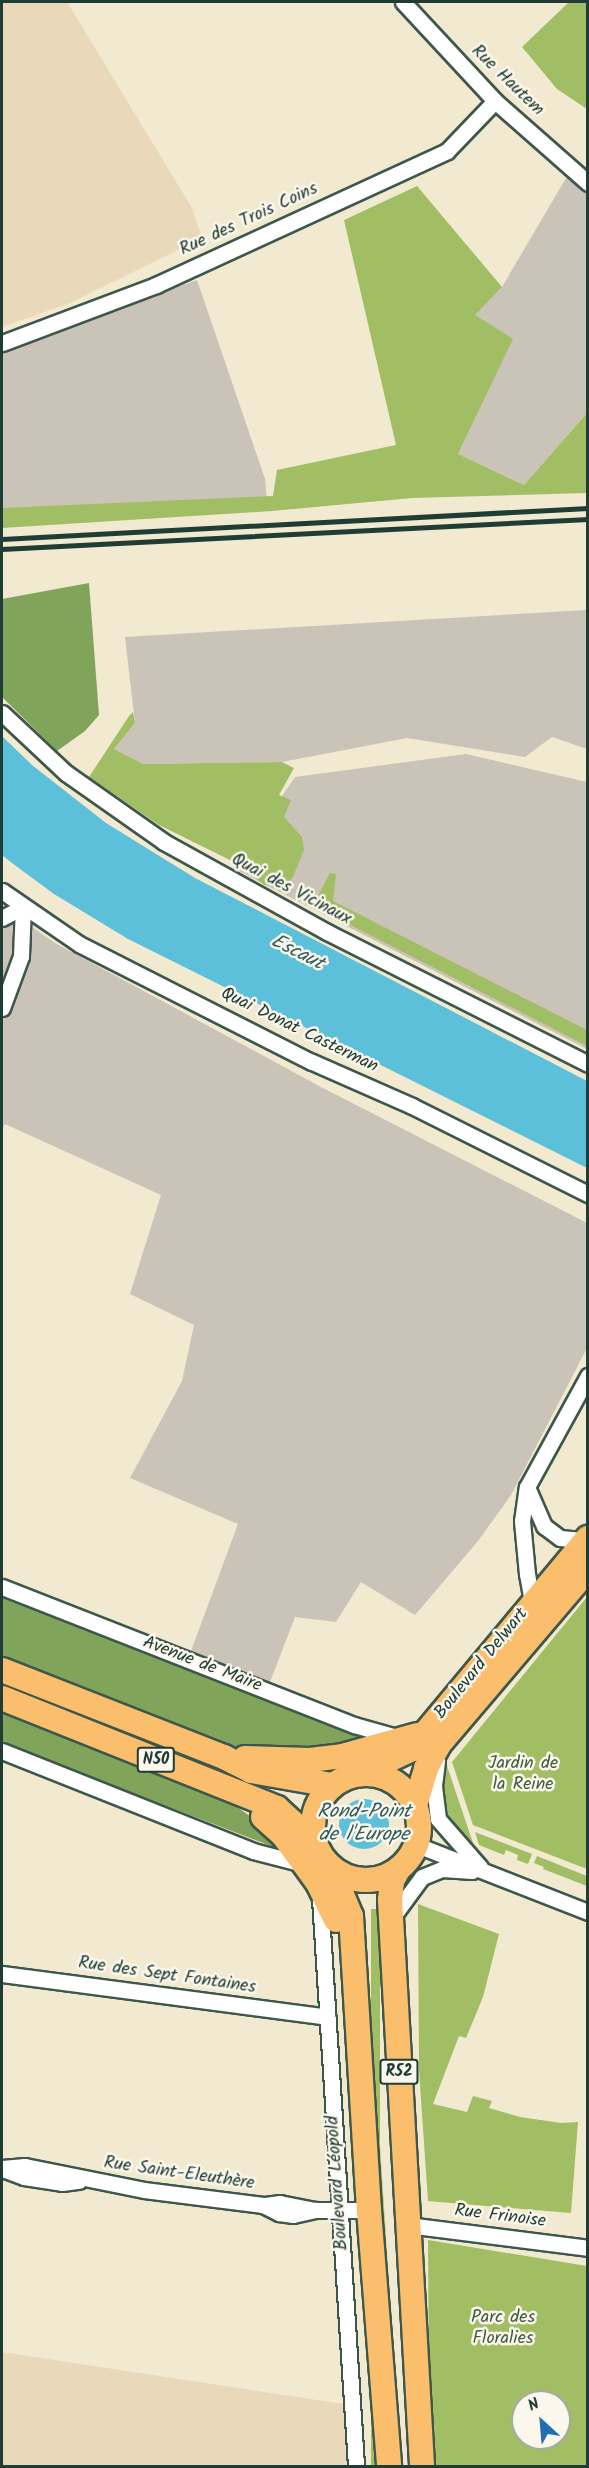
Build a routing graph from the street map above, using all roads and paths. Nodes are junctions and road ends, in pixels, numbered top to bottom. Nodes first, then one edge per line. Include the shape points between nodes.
1 (403, 2) edge
2 (495, 101) junction
3 (588, 183) edge
4 (2, 343) edge
5 (2, 713) edge
6 (2, 891) edge
7 (2, 903) edge
8 (23, 907) junction
9 (2, 918) edge
10 (2, 1008) edge
11 (588, 1065) edge
12 (588, 1194) edge
13 (588, 1376) edge
14 (527, 1487) junction
15 (586, 1539) edge
16 (588, 1569) edge
17 (2, 1587) edge
18 (532, 1602) junction
19 (2, 1670) edge
20 (2, 1698) edge
21 (434, 1738) junction
22 (404, 1739) junction
23 (2, 1751) edge
24 (224, 1757) junction
25 (362, 1773) junction
26 (331, 1785) junction
27 (416, 1805) junction
28 (417, 1845) junction
29 (398, 1870) junction
30 (318, 1871) junction
31 (484, 1872) junction
32 (588, 1912) edge
33 (391, 1919) junction
34 (2, 1974) edge
35 (327, 2017) junction
36 (2, 2168) edge
37 (369, 2210) junction
38 (340, 2211) junction
39 (407, 2225) junction
40 (588, 2248) edge
41 (356, 2466) edge
42 (389, 2466) edge
43 (422, 2466) edge

1 - 2 street, Rue Hautem
2 - 3 street, Rue Hautem
2 - 4 street, Rue des Trois Coins via 447,151 156,285
5 - 11 street, Quai des Vicinaux via 66,773 164,842 337,937
6 - 8 street, Quai Donat Casterman
7 - 8 street
8 - 9 street
8 - 10 street via 21,956
8 - 12 street, Quai Donat Casterman via 100,955
13 - 14 street
14 - 15 street via 544,1526 560,1538
14 - 18 street via 522,1521
15 - 18 main road, Boulevard Delwart
16 - 21 main road, Boulevard Delwart
17 - 22 street, Avenue de Maire via 354,1725
18 - 21 main road, Boulevard Delwart
19 - 24 main road, N50
20 - 30 main road, N50 via 245,1798
21 - 22 main road
21 - 25 main road, Boulevard Delwart
21 - 27 main road, Boulevard Delwart
21 - 31 street, Boulevard Delwart via 438,1819
22 - 24 main road via 342,1756 310,1760
23 - 30 street via 253,1851
24 - 26 main road, N50 via 251,1771
25 - 26 main road
25 - 27 main road via 379,1774 394,1781
26 - 30 main road, R52 via 314,1812 312,1828
27 - 28 main road
28 - 29 main road, R52
28 - 31 street
29 - 30 main road via 382,1878 364,1880
29 - 33 main road, R52 via 390,1892
30 - 35 street, Boulevard Léopold
30 - 37 main road, Boulevard Léopold / R52 via 351,1916
31 - 32 street
31 - 33 street via 442,1869 422,1877
33 - 39 main road, R52
34 - 35 street, Rue des Sept Fontaines
35 - 38 street, Boulevard Léopold
36 - 38 street, Rue Saint-Eleuthère via 35,2168 91,2181 263,2205 280,2203
37 - 38 street, Rue Saint-Eleuthère
37 - 42 main road, Boulevard Léopold / R52
38 - 41 street, Boulevard Léopold
39 - 40 street, Rue Frinoise
39 - 43 main road, R52

